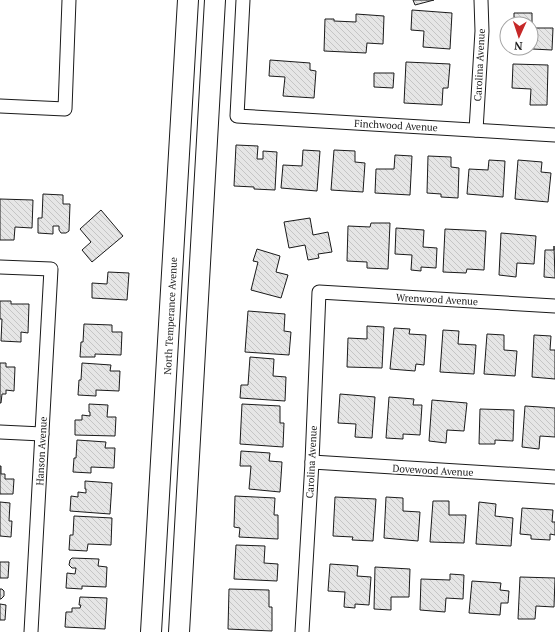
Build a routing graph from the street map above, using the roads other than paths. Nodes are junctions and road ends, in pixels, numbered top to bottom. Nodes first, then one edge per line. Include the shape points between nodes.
1 (69, 0) edge
2 (188, 0) edge
3 (215, 0) edge
4 (243, 0) edge
5 (481, 0) edge
6 (0, 106) edge
7 (476, 130) junction
8 (555, 135) edge
9 (0, 268) edge
10 (319, 292) joint
11 (555, 306) edge
12 (0, 432) edge
13 (42, 434) junction
14 (312, 462) junction
15 (555, 477) edge
16 (31, 632) edge
17 (151, 632) edge
18 (179, 632) edge
19 (302, 632) edge

1 - 6 street via 65,109
2 - 17 main road, North Temperance Avenue
3 - 18 main road
4 - 7 street, Finchwood Avenue via 236,116
5 - 7 street, Carolina Avenue via 482,31
7 - 8 street, Finchwood Avenue
9 - 13 street, Hanson Avenue via 51,269
10 - 11 street, Wrenwood Avenue
10 - 14 street, Carolina Avenue
12 - 13 street
13 - 16 street, Hanson Avenue
14 - 15 street, Dovewood Avenue
14 - 19 street, Carolina Avenue

